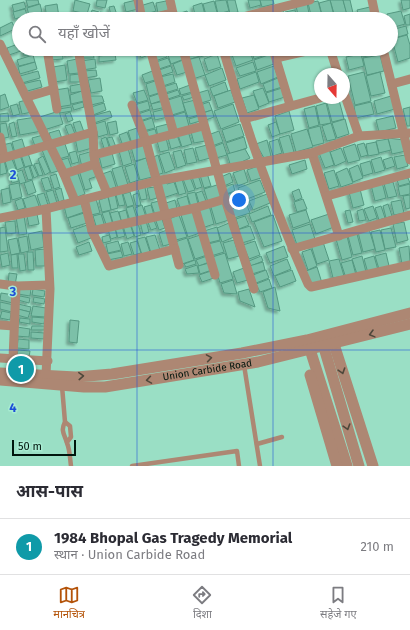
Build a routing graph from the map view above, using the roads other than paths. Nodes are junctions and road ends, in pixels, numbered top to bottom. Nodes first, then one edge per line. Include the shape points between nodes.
1 (138, 0) edge
2 (170, 0) edge
3 (310, 0) edge
4 (372, 0) edge
5 (141, 12) edge
6 (173, 12) edge
7 (273, 12) edge
8 (375, 12) edge
9 (0, 44) edge
10 (49, 56) edge
11 (79, 56) edge
12 (152, 56) edge
13 (185, 56) edge
14 (225, 56) edge
15 (285, 56) edge
16 (332, 56) edge
17 (385, 56) edge
18 (276, 58) joint
19 (336, 68) edge
20 (410, 79) edge
21 (392, 84) junction
22 (54, 89) junction
23 (27, 97) junction
24 (314, 99) edge
25 (348, 104) edge
26 (132, 105) dead end
27 (290, 105) junction
28 (57, 109) dead end
29 (244, 119) junction
30 (203, 126) junction
31 (93, 132) junction
32 (407, 133) edge
33 (174, 134) junction
34 (0, 136) edge
35 (359, 136) junction
36 (146, 141) junction
37 (50, 145) junction
38 (312, 152) junction
39 (2, 159) edge
40 (94, 160) junction
41 (410, 160) edge
42 (259, 162) junction
43 (218, 169) junction
44 (410, 173) edge
45 (64, 174) junction
46 (156, 181) junction
47 (107, 193) junction
48 (327, 196) junction
49 (225, 199) junction
50 (79, 200) junction
51 (195, 208) junction
52 (46, 209) junction
53 (165, 214) junction
54 (410, 216) edge
55 (0, 218) edge
56 (92, 231) junction
57 (338, 236) junction
58 (175, 249) junction
59 (292, 249) junction
60 (410, 265) edge
61 (179, 266) dead end
62 (215, 275) dead end
63 (0, 284) edge
64 (49, 285) junction
65 (16, 286) junction
66 (254, 289) dead end
67 (410, 313) edge
68 (0, 324) edge
69 (410, 324) edge
70 (14, 326) junction
71 (327, 340) junction
72 (305, 345) junction
73 (242, 353) junction
74 (0, 358) edge
75 (12, 359) junction
76 (48, 360) junction
77 (244, 365) junction
78 (0, 373) edge
79 (46, 375) junction
80 (0, 380) edge
81 (61, 380) junction
82 (65, 422) junction
83 (282, 437) dead end
84 (67, 442) junction
85 (257, 444) junction
86 (71, 466) edge
87 (132, 466) edge
88 (239, 466) edge
89 (260, 466) edge
90 (337, 466) edge
91 (347, 466) edge
92 (359, 466) edge
93 (372, 466) edge

1 - 5 street
2 - 6 street
3 - 7 street
4 - 8 street
9 - 23 street
10 - 22 street
11 - 31 street
12 - 33 street
13 - 30 street
14 - 29 street
15 - 18 street
16 - 19 street
17 - 21 street
18 - 27 street
20 - 21 street
21 - 32 street
22 - 23 street
22 - 28 street
23 - 37 street
24 - 27 street
25 - 35 street
26 - 36 street
27 - 29 street
29 - 42 street
30 - 33 street
30 - 43 street
31 - 37 street
31 - 40 street
32 - 35 street
32 - 41 street
33 - 36 street
34 - 39 street
35 - 38 street
36 - 40 street
36 - 46 street
37 - 39 street
37 - 45 street
38 - 42 street
38 - 48 street
40 - 45 street
40 - 47 street
42 - 43 street
42 - 59 street
43 - 46 street
43 - 49 street
44 - 48 street
45 - 50 street
46 - 47 street
46 - 53 street
47 - 50 street
48 - 57 street
49 - 51 street
49 - 66 street
50 - 52 street
50 - 56 street
51 - 53 street
51 - 62 street
52 - 55 street
52 - 64 street
53 - 56 street
53 - 58 street
54 - 57 street
56 - 58 street via 109,266
57 - 59 street
58 - 61 street
59 - 60 street via 311,287
63 - 65 street
64 - 65 street
64 - 76 street
65 - 70 street
67 - 71 street, Union Carbide Road
68 - 70 street
69 -> 71 street, Union Carbide Road
70 - 75 street
71 - 72 street, Union Carbide Road
71 -> 92 street
71 -> 93 street
72 - 73 street, Union Carbide Road
72 - 77 street, Union Carbide Road
72 - 90 street
72 - 91 street
73 - 77 lane
81 -> 73 street, Union Carbide Road
74 - 75 street
75 - 76 street
76 - 79 street
77 -> 81 street, Union Carbide Road via 105,387 84,387
77 - 85 lane
78 - 79 street, Union Carbide Road
79 - 81 street, Union Carbide Road
80 - 81 street, Union Carbide Road
81 - 82 lane
82 - 84 lane via 62,427 63,437
82 - 84 lane via 70,426 71,438
83 - 85 lane
84 - 86 lane
85 - 89 lane
87 - 88 lane via 237,451

